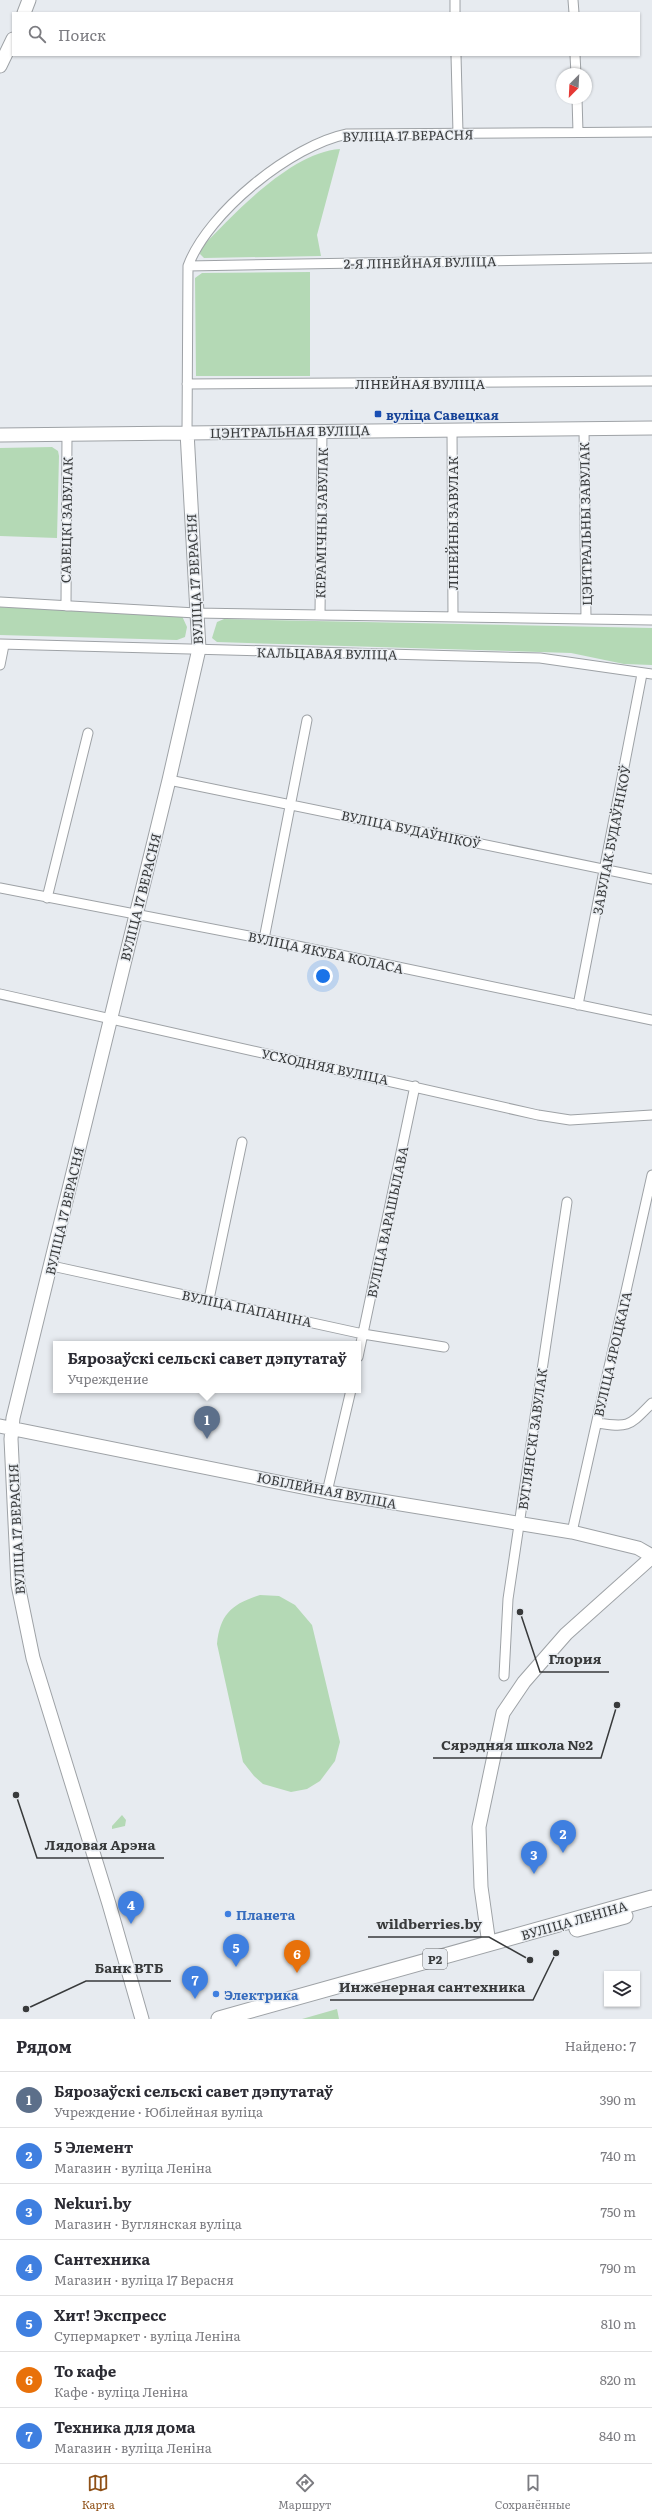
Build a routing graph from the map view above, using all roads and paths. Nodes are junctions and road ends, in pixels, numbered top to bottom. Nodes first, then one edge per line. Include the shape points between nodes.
1 (29, 0) edge
2 (455, 0) edge
3 (573, 0) edge
4 (24, 12) edge
5 (456, 12) edge
6 (574, 12) edge
7 (12, 41) edge
8 (456, 56) edge
9 (575, 56) edge
10 (0, 66) edge
11 (576, 68) edge
12 (577, 104) edge
13 (578, 132) junction
14 (652, 132) edge
15 (458, 133) junction
16 (652, 258) edge
17 (188, 266) junction
18 (652, 381) edge
19 (187, 384) junction
20 (584, 428) junction
21 (652, 428) edge
22 (452, 429) junction
23 (322, 431) junction
24 (187, 432) junction
25 (67, 434) junction
26 (0, 435) edge
27 (0, 602) edge
28 (66, 606) junction
29 (196, 613) junction
30 (320, 615) junction
31 (453, 617) junction
32 (586, 619) junction
33 (652, 620) edge
34 (2, 644) edge
35 (199, 650) junction
36 (0, 665) edge
37 (642, 674) junction
38 (652, 674) edge
39 (307, 720) dead end
40 (88, 733) dead end
41 (170, 780) junction
42 (291, 804) junction
43 (606, 869) junction
44 (652, 879) edge
45 (0, 888) edge
46 (47, 898) junction
47 (136, 916) junction
48 (264, 939) junction
49 (0, 994) edge
50 (578, 1005) junction
51 (110, 1019) junction
52 (652, 1020) edge
53 (415, 1086) junction
54 (652, 1115) edge
55 (242, 1142) dead end
56 (652, 1175) edge
57 (566, 1202) dead end
58 (52, 1266) junction
59 (209, 1299) junction
60 (363, 1334) junction
61 (361, 1343) edge
62 (444, 1347) dead end
63 (349, 1393) edge
64 (652, 1403) edge
65 (597, 1423) junction
66 (6, 1427) edge
67 (327, 1492) junction
68 (520, 1524) junction
69 (572, 1532) junction
70 (652, 1557) edge
71 (504, 1676) dead end
72 (652, 1898) edge
73 (652, 1909) edge
74 (490, 1948) junction
75 (142, 2019) edge
76 (219, 2019) edge
77 (250, 2019) edge

1 - 4 street
2 - 5 street
3 - 6 street
7 - 10 street
8 - 15 street
9 - 11 street
12 - 13 street
13 - 14 street, ВУЛІЦА 17 ВЕРАСНЯ
13 - 15 street, ВУЛІЦА 17 ВЕРАСНЯ
15 - 17 street, ВУЛІЦА 17 ВЕРАСНЯ via 348,134 328,138 285,163 244,192 211,226 193,252
16 - 17 street, 2-Я ЛІНЕЙНАЯ ВУЛІЦА
17 - 19 street, ВУЛІЦА 17 ВЕРАСНЯ
18 - 19 street, ЛІНЕЙНАЯ ВУЛІЦА
19 - 24 street, ВУЛІЦА 17 ВЕРАСНЯ
20 - 21 street, ЦЭНТРАЛЬНАЯ ВУЛІЦА
20 - 22 street, ЦЭНТРАЛЬНАЯ ВУЛІЦА
20 - 32 street, ЦЭНТРАЛЬНЫ ЗАВУЛАК
22 - 23 street, ЦЭНТРАЛЬНАЯ ВУЛІЦА
22 - 31 street, ЛІНЕЙНЫ ЗАВУЛАК
23 - 24 street, ЦЭНТРАЛЬНАЯ ВУЛІЦА
23 - 30 street, КЕРАМІЧНЫ ЗАВУЛАК
24 - 25 street, ЦЭНТРАЛЬНАЯ ВУЛІЦА
24 - 29 street, ВУЛІЦА 17 ВЕРАСНЯ
25 - 26 street, ЦЭНТРАЛЬНАЯ ВУЛІЦА
25 - 28 street, САВЕЦКІ ЗАВУЛАК
27 - 28 street
28 - 29 street
29 - 30 street
29 - 35 street, ВУЛІЦА 17 ВЕРАСНЯ
30 - 31 street
31 - 32 street
32 - 33 street
34 - 35 street, КАЛЬЦАВАЯ ВУЛІЦА
34 - 36 street
35 - 37 street, КАЛЬЦАВАЯ ВУЛІЦА via 540,658
35 - 41 street, ВУЛІЦА 17 ВЕРАСНЯ
37 - 38 street, КАЛЬЦАВАЯ ВУЛІЦА
37 - 43 street, ЗАВУЛАК БУДАЎНІКОЎ
39 - 42 street
40 - 46 street
41 - 42 street, ВУЛІЦА БУДАЎНІКОЎ
41 - 47 street, ВУЛІЦА 17 ВЕРАСНЯ
42 - 43 street, ВУЛІЦА БУДАЎНІКОЎ
42 - 48 street
43 - 44 street, ВУЛІЦА БУДАЎНІКОЎ
43 - 50 street, ЗАВУЛАК БУДАЎНІКОЎ
45 - 46 street, ВУЛІЦА ЯКУБА КОЛАСА
46 - 47 street, ВУЛІЦА ЯКУБА КОЛАСА
47 - 48 street, ВУЛІЦА ЯКУБА КОЛАСА
47 - 51 street, ВУЛІЦА 17 ВЕРАСНЯ
48 - 50 street, ВУЛІЦА ЯКУБА КОЛАСА
49 - 51 street, УСХОДНЯЯ ВУЛІЦА
50 - 52 street, ВУЛІЦА ЯКУБА КОЛАСА
51 - 53 street, УСХОДНЯЯ ВУЛІЦА
51 - 58 street, ВУЛІЦА 17 ВЕРАСНЯ
53 - 54 street, УСХОДНЯЯ ВУЛІЦА via 570,1120
53 - 60 street, ВУЛІЦА ВАРАШЫЛАВА
55 - 59 street
56 - 65 street, ВУЛІЦА ЯРОЦКАГА
57 - 68 street, ВУГЛЯНСКІ ЗАВУЛАК
58 - 59 street, ВУЛІЦА ПАПАНІНА
58 - 66 street, ВУЛІЦА 17 ВЕРАСНЯ
59 - 60 street, ВУЛІЦА ПАПАНІНА
60 - 61 street, ВУЛІЦА ВАРАШЫЛАВА
60 - 62 street, ВУЛІЦА ПАПАНІНА
63 - 67 street
64 - 65 street via 631,1424 620,1426
65 - 69 street, ВУЛІЦА ЯРОЦКАГА
66 - 67 street, ЮБІЛЕЙНАЯ ВУЛІЦА
66 - 75 street, ВУЛІЦА 17 ВЕРАСНЯ via 18,1585 23,1617 33,1658
67 - 68 street, ЮБІЛЕЙНАЯ ВУЛІЦА
68 - 69 street, ЮБІЛЕЙНАЯ ВУЛІЦА
68 - 71 street, ВУГЛЯНСКІ ЗАВУЛАК via 508,1599
69 - 70 street, ЮБІЛЕЙНАЯ ВУЛІЦА via 638,1548
70 - 74 street via 566,1634 524,1682 502,1713 479,1827 481,1887
72 - 74 main road, ВУЛІЦА ЛЕНІНА / Р2
73 - 74 main road, ВУЛІЦА ЛЕНІНА / Р2
74 - 76 main road, ВУЛІЦА ЛЕНІНА / Р2
74 - 77 main road, ВУЛІЦА ЛЕНІНА / Р2

